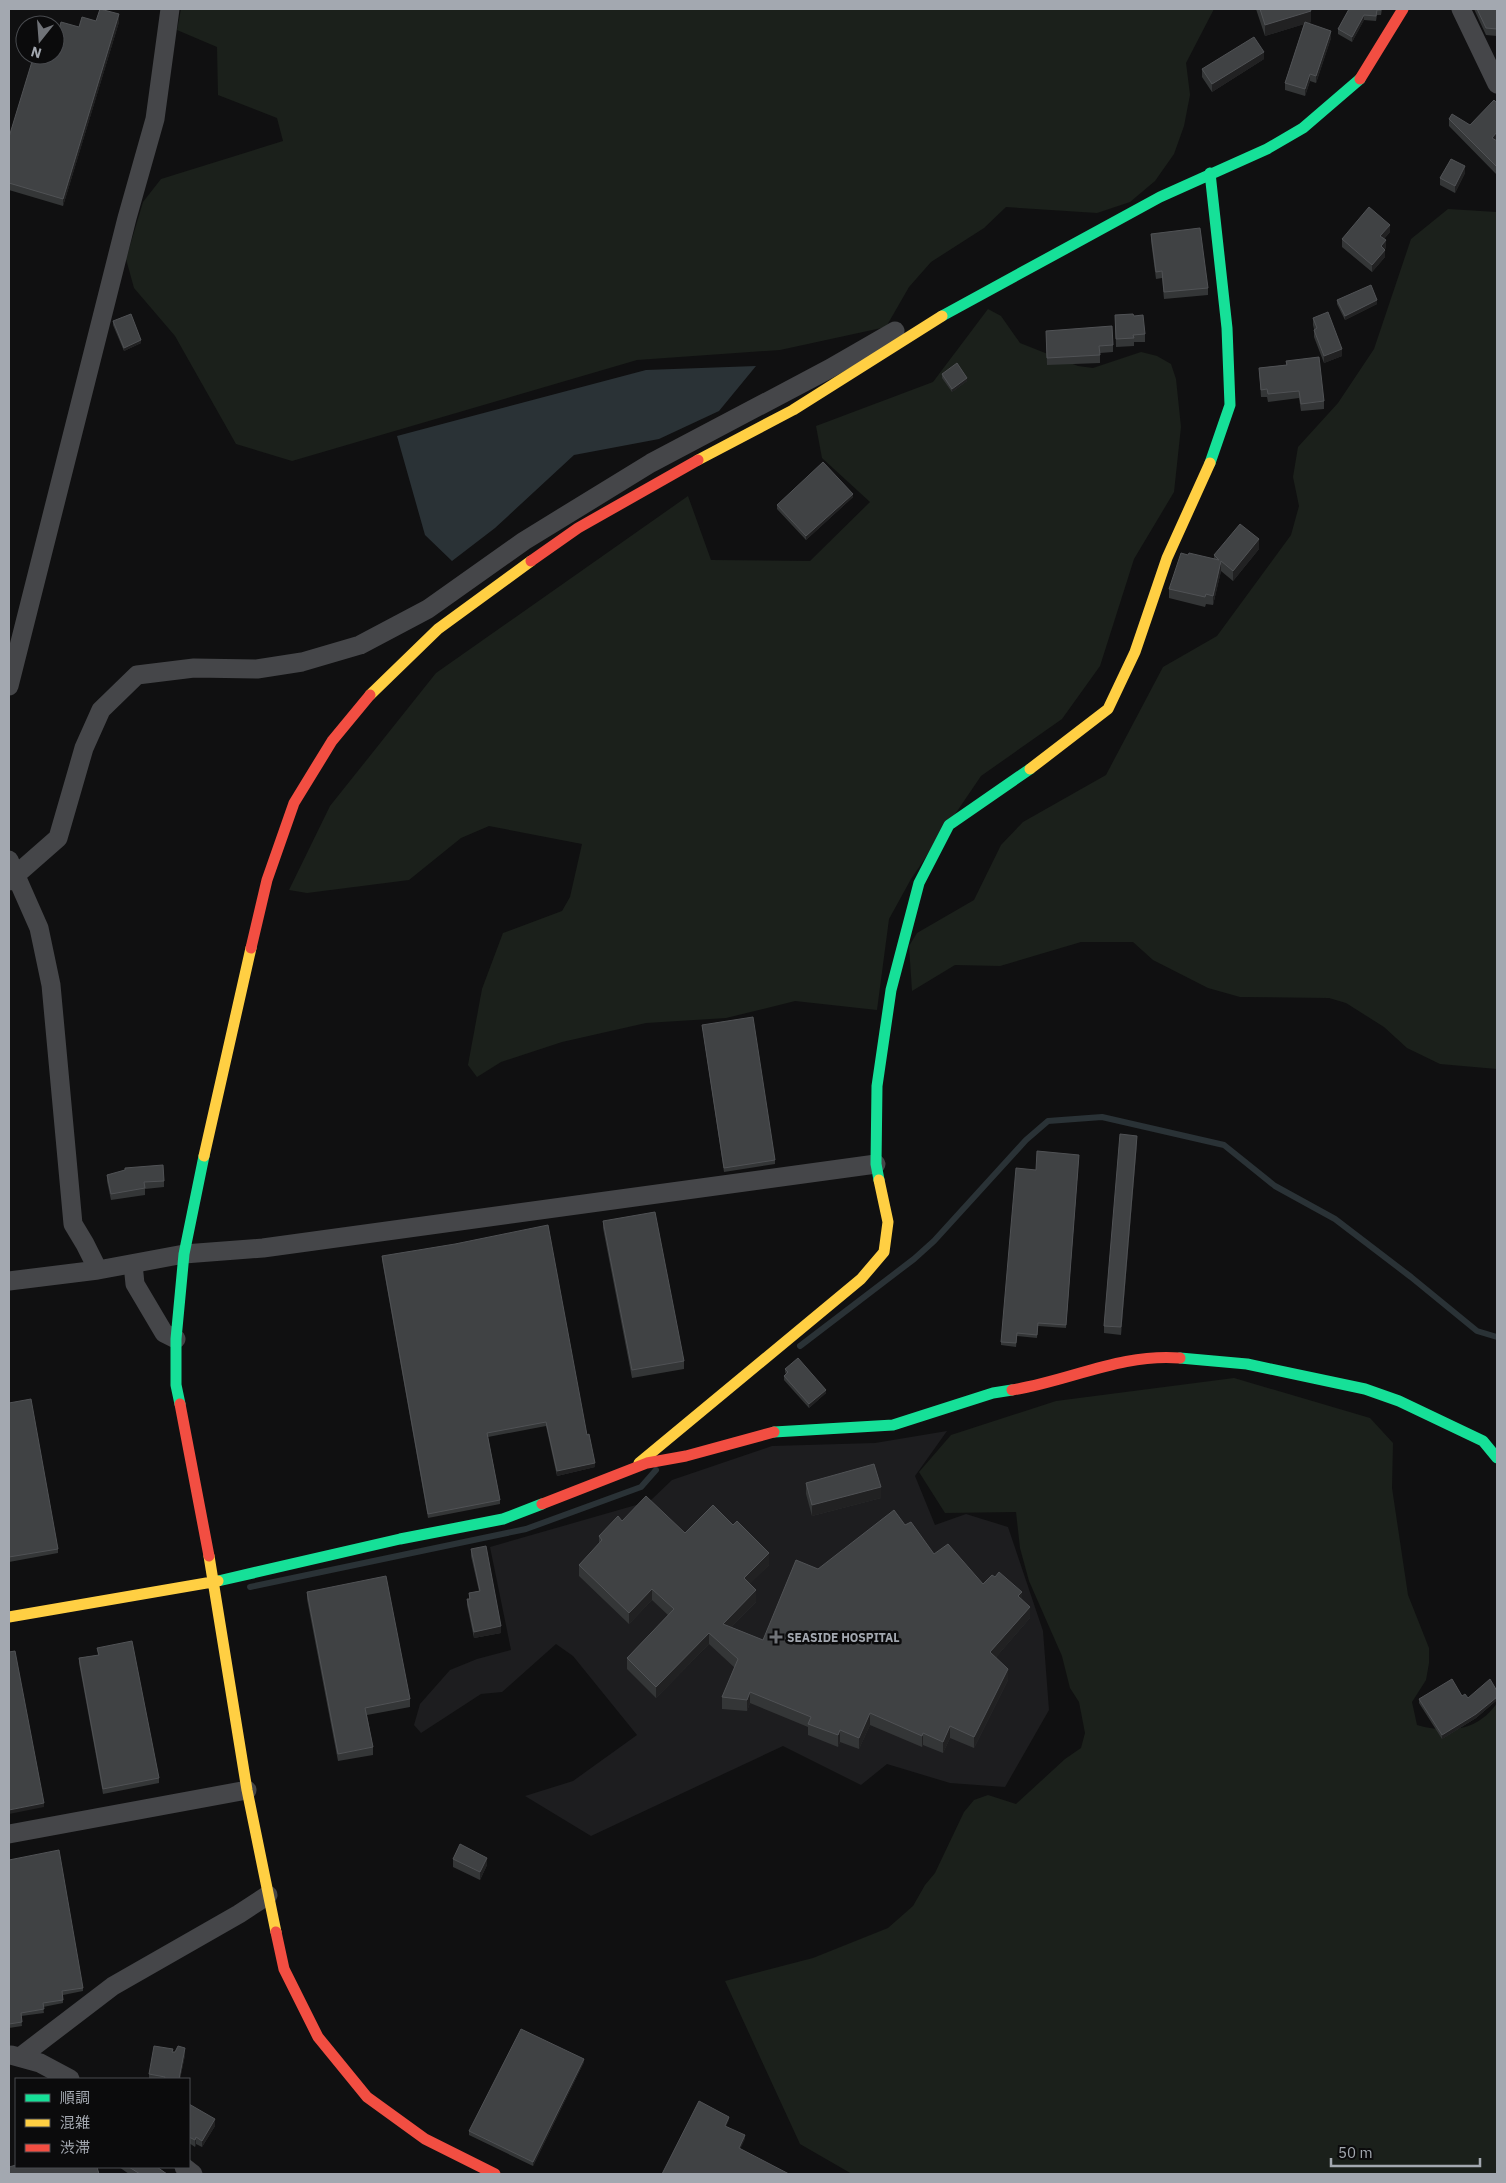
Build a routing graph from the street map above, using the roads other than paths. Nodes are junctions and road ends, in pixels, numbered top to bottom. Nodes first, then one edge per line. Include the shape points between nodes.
1 (170, 9) edge
2 (1403, 9) edge
3 (1461, 9) edge
4 (1497, 84) edge
5 (1210, 174) junction
6 (954, 308) junction
7 (9, 686) edge
8 (11, 872) edge
9 (876, 1164) junction
10 (184, 1254) junction
11 (133, 1264) junction
12 (98, 1270) junction
13 (9, 1281) edge
14 (176, 1339) junction
15 (1497, 1458) edge
16 (631, 1469) junction
17 (214, 1582) junction
18 (9, 1617) edge
19 (247, 1790) junction
20 (9, 1834) edge
21 (268, 1895) junction
22 (14, 2056) edge
23 (68, 2078) edge
24 (495, 2174) edge

1 - 7 street via 155,119 124,227
2 - 5 street via 1358,82 1303,128 1267,150
3 - 4 street
5 - 6 street via 1160,197
5 - 9 street via 1227,328 1230,405 1208,468 1166,558 1135,652 1108,709 1063,745 949,825 919,883 891,990 877,1086
6 - 8 street via 927,312 829,369 651,463 524,541 428,609 360,645 302,662 257,669 194,668 137,675 101,710 84,748 58,838
6 - 10 street via 793,410 676,471 578,528 438,629 370,695 332,741 294,803 267,880 222,1071
8 - 12 street via 39,928 51,985 73,1224
9 - 10 street via 263,1248
9 - 16 street via 888,1222 884,1252 861,1279
10 - 11 street
10 - 14 street
11 - 12 street
11 - 14 street via 135,1284 164,1333
12 - 13 street
14 - 17 street via 176,1384
15 - 16 street via 1475,1437 1400,1401 1365,1389 1248,1364 1164,1357 1110,1364 1039,1386 993,1393 893,1426 772,1432
16 - 17 street via 503,1519
17 - 18 street
17 - 19 street
19 - 20 street
19 - 21 street
21 - 22 street via 113,1986
21 - 24 street via 284,1969 318,2038 366,2097 425,2139
22 - 23 street via 40,2063

